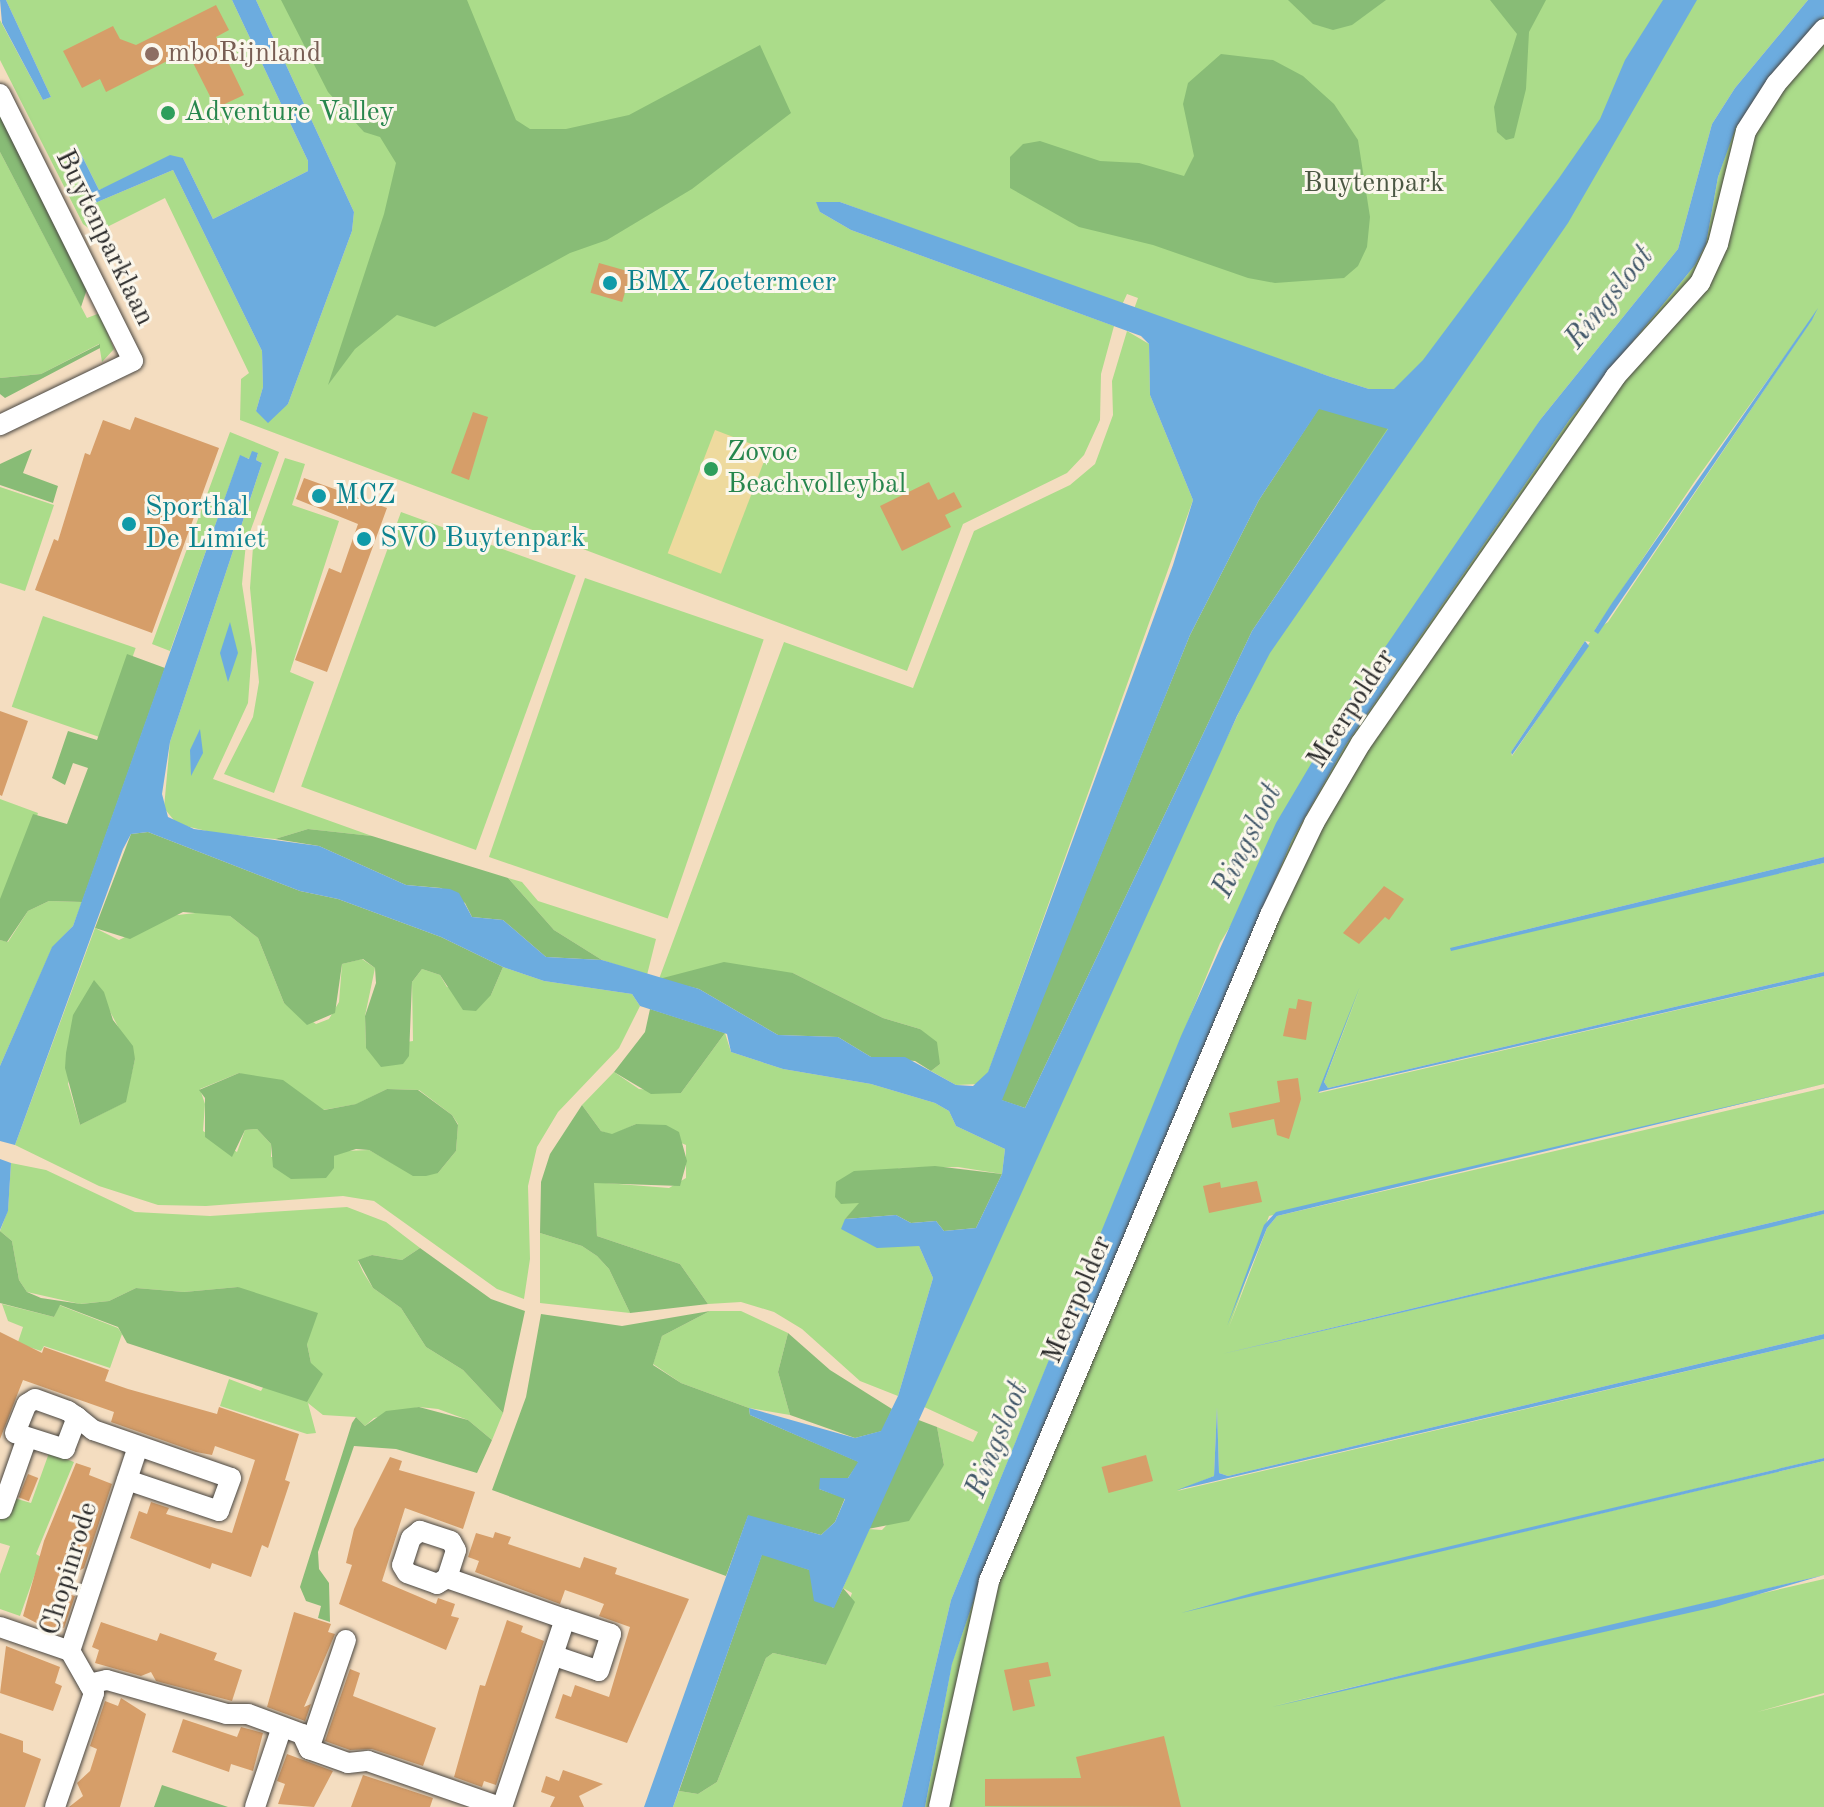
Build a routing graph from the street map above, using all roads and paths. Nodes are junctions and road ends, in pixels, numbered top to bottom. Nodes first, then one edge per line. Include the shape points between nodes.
1 (1824, 29) edge
2 (0, 94) edge
3 (0, 425) edge
4 (77, 1417) junction
5 (26, 1441) junction
6 (138, 1447) junction
7 (127, 1480) junction
8 (2, 1509) edge
9 (447, 1578) dead end
10 (565, 1619) junction
11 (0, 1627) edge
12 (346, 1640) dead end
13 (70, 1651) junction
14 (555, 1656) junction
15 (89, 1684) junction
16 (282, 1727) junction
17 (309, 1749) junction
18 (55, 1807) edge
19 (255, 1807) edge
20 (501, 1807) edge
21 (939, 1807) edge

1 - 21 street, Meerpolder via 1776,84 1746,131 1718,244 1700,283 1615,377 1361,743 1314,823 1270,915 989,1581
2 - 3 street, Buytenparklaan via 133,361
4 - 5 street via 65,1449
4 - 5 street, Chopinrode via 35,1399 27,1404 15,1433
4 - 6 street, Chopinrode via 93,1430
5 - 8 street, Chopinrode
6 - 7 street, Chopinrode
6 - 7 street, Chopinrode via 231,1478 219,1511
7 - 13 street, Chopinrode
9 - 10 street
10 - 14 street
10 - 14 street via 611,1634 599,1671
11 - 13 street
12 - 17 street
13 - 15 street, Chopinrode
14 - 20 street
15 - 16 street via 107,1680
15 - 18 street via 94,1693
16 - 17 street via 302,1734
16 - 19 street
17 - 20 street via 348,1763 368,1761

